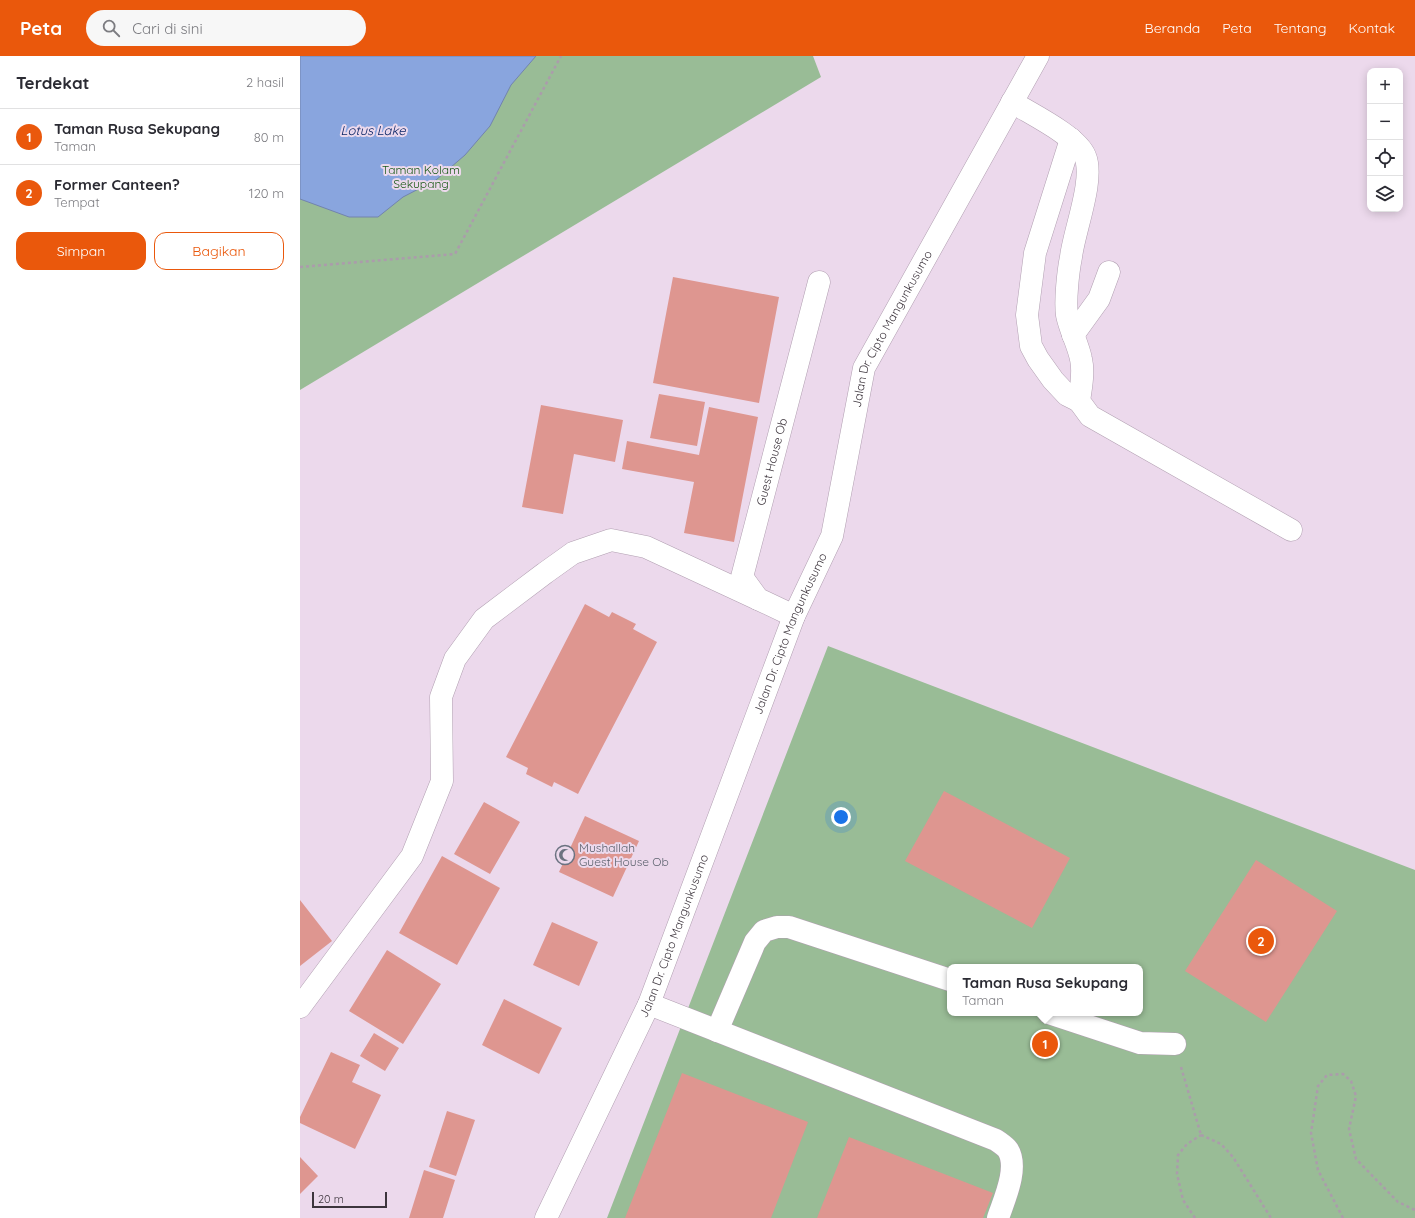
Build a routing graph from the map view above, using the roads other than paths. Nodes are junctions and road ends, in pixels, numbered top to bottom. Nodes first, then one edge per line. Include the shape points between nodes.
1 (1038, 56) edge
2 (1012, 102) junction
3 (1071, 139) junction
4 (1108, 272) dead end
5 (819, 282) dead end
6 (1073, 335) junction
7 (1079, 401) junction
8 (1291, 530) dead end
9 (758, 599) junction
10 (794, 616) junction
11 (947, 979) edge
12 (649, 1004) junction
13 (300, 1007) edge
14 (1058, 1016) edge
15 (717, 1031) junction
16 (1175, 1044) road end
17 (546, 1218) edge
18 (998, 1218) edge

1 - 2 street, Jalan Dr. Cipto Mangunkusumo
2 - 3 street
2 - 10 street, Jalan Dr. Cipto Mangunkusumo via 864,368 832,536
3 - 6 street via 1084,154 1088,166 1087,184 1071,256 1069,277 1067,315
3 - 7 street via 1035,253 1027,315 1031,346 1038,359 1058,386 1067,395
4 - 6 street via 1098,299
5 - 9 street, Guest House Ob via 742,578
6 - 7 street via 1081,359
7 - 8 street via 1090,416
9 - 10 street, Guest House Ob
9 - 13 street via 646,547 611,540 573,554 484,619 455,659 441,697 442,781 412,856
10 - 12 street, Jalan Dr. Cipto Mangunkusumo
11 - 15 street via 789,927 776,927 764,931 755,942
12 - 15 street
12 - 17 street, Jalan Dr. Cipto Mangunkusumo
14 - 16 street via 1140,1043
15 - 18 street via 996,1140 1008,1150 1012,1162 1010,1181

